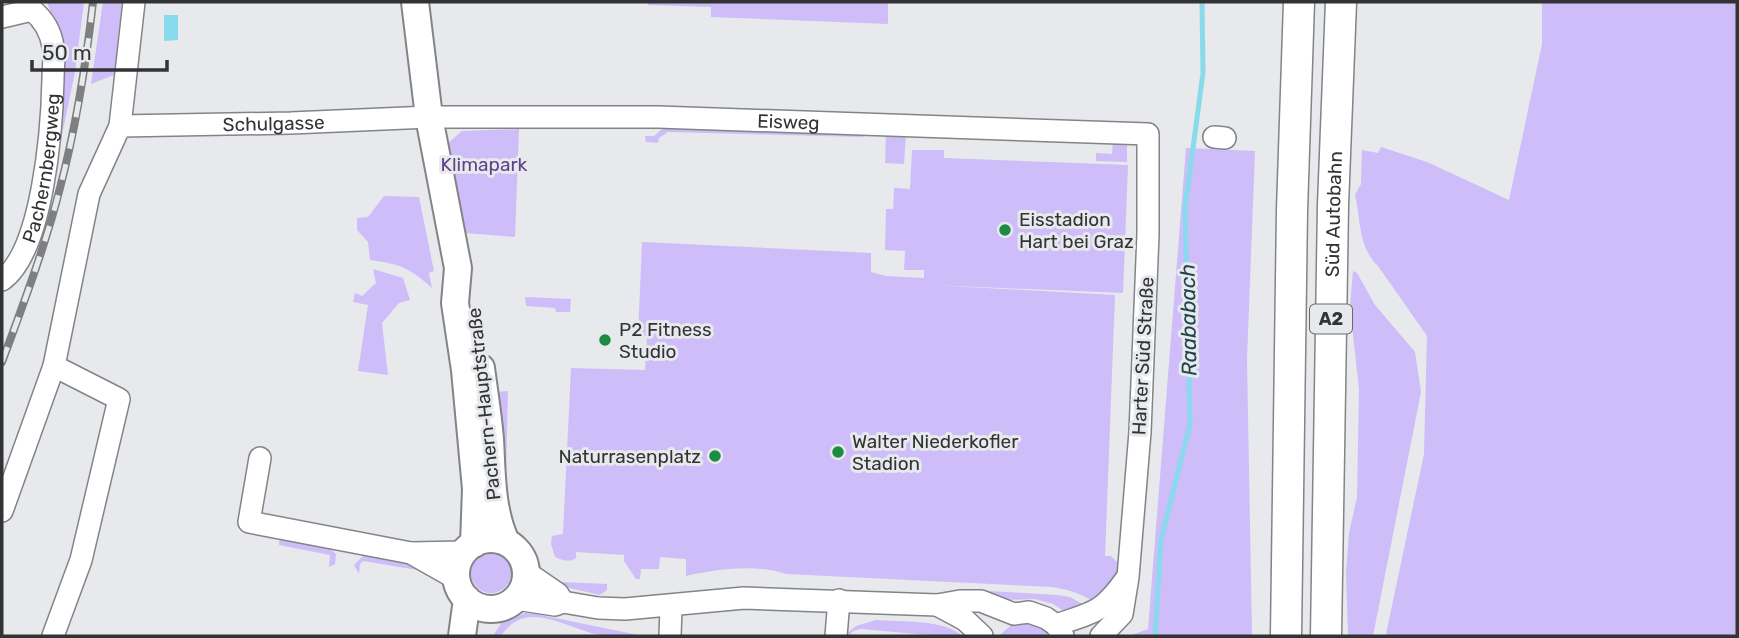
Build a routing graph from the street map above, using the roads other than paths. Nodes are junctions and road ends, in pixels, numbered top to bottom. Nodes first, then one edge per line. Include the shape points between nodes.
1 (134, 2) edge
2 (415, 2) edge
3 (1299, 2) edge
4 (1341, 2) edge
5 (34, 6) edge
6 (2, 17) edge
7 (429, 117) junction
8 (120, 126) junction
9 (1148, 134) joint
10 (458, 268) junction
11 (2, 280) edge
12 (54, 366) junction
13 (260, 458) dead end
14 (2, 511) edge
15 (506, 542) junction
16 (469, 548) junction
17 (411, 553) junction
18 (526, 572) junction
19 (1128, 577) junction
20 (462, 589) junction
21 (839, 600) junction
22 (563, 602) junction
23 (505, 604) junction
24 (937, 605) junction
25 (671, 607) junction
26 (1014, 614) junction
27 (56, 627) edge
28 (1059, 631) edge
29 (462, 636) edge
30 (479, 636) edge
31 (670, 636) edge
32 (835, 636) edge
33 (982, 636) edge
34 (988, 636) edge
35 (1101, 636) edge
36 (1286, 636) edge
37 (1325, 636) edge

1 - 8 street
2 - 7 main road, Pachern-Hauptstraße
3 - 36 highway, A2
4 - 37 highway, Süd Autobahn / A2
5 - 6 street, Pachernbergweg
5 - 11 street, Pachernbergweg via 54,47 52,131 30,231 11,274
7 - 8 street, Schulgasse
7 - 9 street, Eisweg via 658,117
7 - 10 main road, Pachern-Hauptstraße
8 - 12 street via 89,194
9 - 19 street, Harter Süd Straße via 1141,418
10 - 15 main road, Pachern-Hauptstraße via 473,303 488,414 491,488
10 - 16 main road, Pachern-Hauptstraße via 455,303 476,489
12 - 14 street
12 - 27 street via 118,399 80,561
13 - 17 street via 249,522
15 - 16 main road via 492,539
15 - 18 main road, Pachern-Hauptstraße via 521,555
16 - 17 street
16 - 20 main road, Pachern-Hauptstraße via 456,569
17 - 20 street
18 - 22 street
18 - 23 main road via 523,588
19 - 28 street via 1098,611
19 - 35 street, Harter Süd Straße via 1122,614
20 - 23 main road via 478,607
20 - 29 main road, Pachern-Hauptstraße
21 - 24 street
21 - 25 street via 744,598
21 - 32 street
22 - 23 street
22 - 25 street via 625,610
23 - 30 main road
24 - 26 street via 981,601
24 - 33 street via 965,620
25 - 31 street
26 - 28 street via 1029,612 1046,618
26 - 34 street

